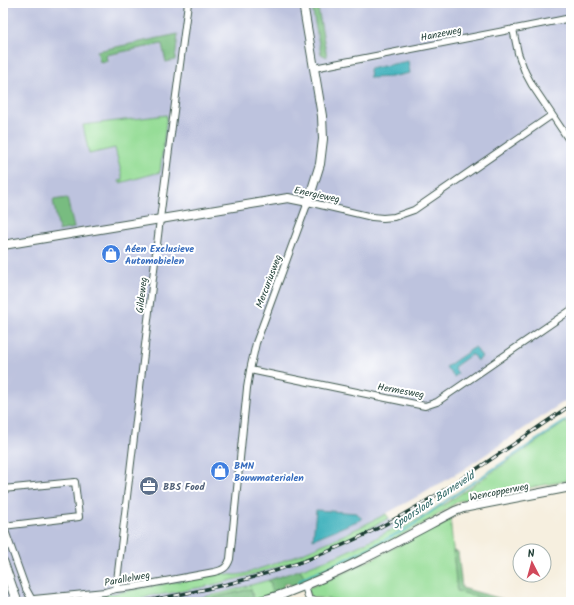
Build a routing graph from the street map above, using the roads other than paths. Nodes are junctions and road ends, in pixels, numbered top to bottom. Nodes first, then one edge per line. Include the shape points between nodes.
1 (188, 3) edge
2 (302, 3) edge
3 (571, 18) edge
4 (514, 29) junction
5 (314, 68) junction
6 (552, 115) junction
7 (571, 143) edge
8 (308, 202) junction
9 (160, 219) junction
10 (3, 245) edge
11 (571, 310) edge
12 (250, 370) junction
13 (571, 488) edge
14 (3, 489) edge
15 (3, 526) edge
16 (3, 562) edge
17 (226, 568) joint
18 (3, 573) edge
19 (305, 586) junction
20 (116, 589) junction
21 (13, 602) edge
22 (17, 602) edge
23 (256, 602) edge
24 (327, 602) edge

1 - 9 street, Gildeweg
2 - 5 street, Mercuriusweg
3 - 4 street, Hanzeweg
4 - 5 street, Hanzeweg
4 - 6 street via 518,53 526,72
5 - 8 street, Mercuriusweg via 323,139 320,164
6 - 7 street
6 - 8 street, Energieweg via 414,210 403,214 384,218 372,217
8 - 9 street, Energieweg via 288,198
8 - 12 street, Mercuriusweg via 256,343
9 - 10 street, Energieweg
9 - 20 street, Gildeweg
11 - 12 street, Hermesweg via 437,402 425,406
12 - 17 street, Mercuriusweg via 230,558
13 - 19 street, Wencopperweg via 456,510
14 - 15 street via 75,482 79,517
15 - 20 street, Parallelweg via 31,598 42,599
16 - 22 main road
17 - 20 street, Parallelweg
18 - 21 main road
19 - 23 street, Wencopperweg
19 - 24 street via 309,600

